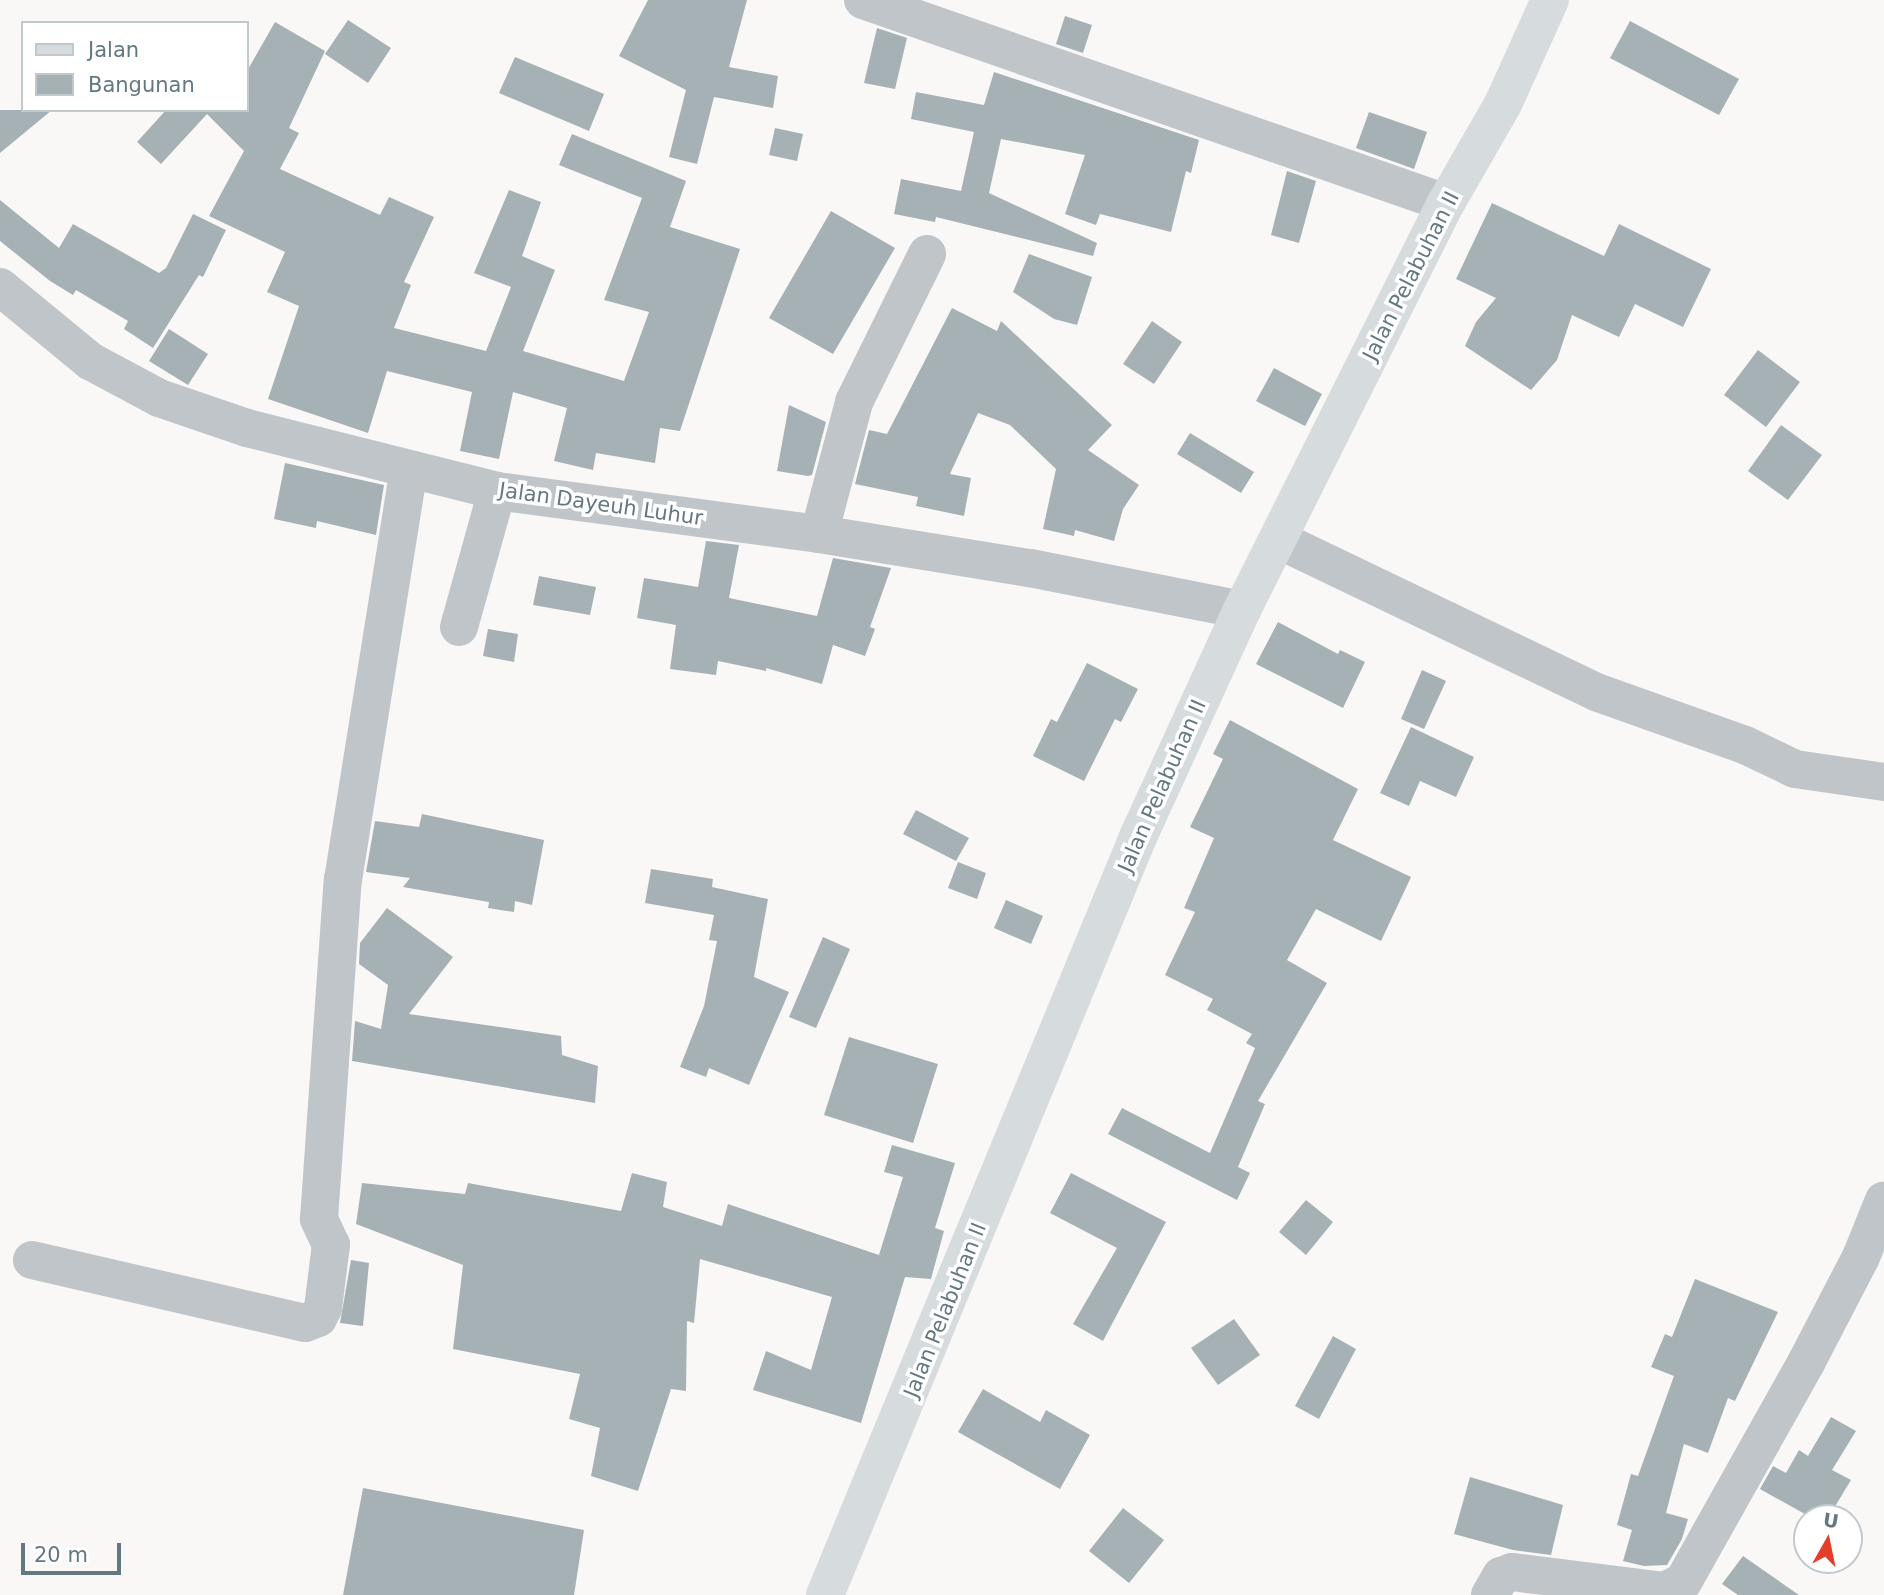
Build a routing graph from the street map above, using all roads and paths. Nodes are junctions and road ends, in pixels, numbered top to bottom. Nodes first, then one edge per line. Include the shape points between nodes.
1 (863, 0) edge
2 (1550, 0) edge
3 (1446, 202) junction
4 (927, 254) dead end
5 (0, 287) edge
6 (408, 469) junction
7 (497, 491) junction
8 (819, 534) junction
9 (1279, 540) junction
10 (1242, 610) junction
11 (459, 627) dead end
12 (1884, 782) edge
13 (1884, 1200) edge
14 (32, 1260) dead end
15 (825, 1595) edge
16 (1490, 1595) edge

1 - 3 street
2 - 3 main road, Jalan Pelabuhan II via 1503,104
3 - 9 main road, Jalan Pelabuhan II
4 - 8 street via 854,402
5 - 6 street, Jalan Dayeuh Luhur via 90,361 159,398 247,428
6 - 7 street, Jalan Dayeuh Luhur
6 - 14 street via 343,880 319,1219 331,1245 323,1308 318,1318 305,1323
7 - 8 street, Jalan Dayeuh Luhur
7 - 11 street
8 - 10 street, Jalan Dayeuh Luhur via 1030,568
9 - 10 main road, Jalan Pelabuhan II
9 - 12 street via 1608,697 1745,745 1795,769
10 - 15 main road, Jalan Pelabuhan II via 1138,837
13 - 16 street via 1861,1257 1813,1350 1683,1582 1665,1591 1512,1572 1501,1576

